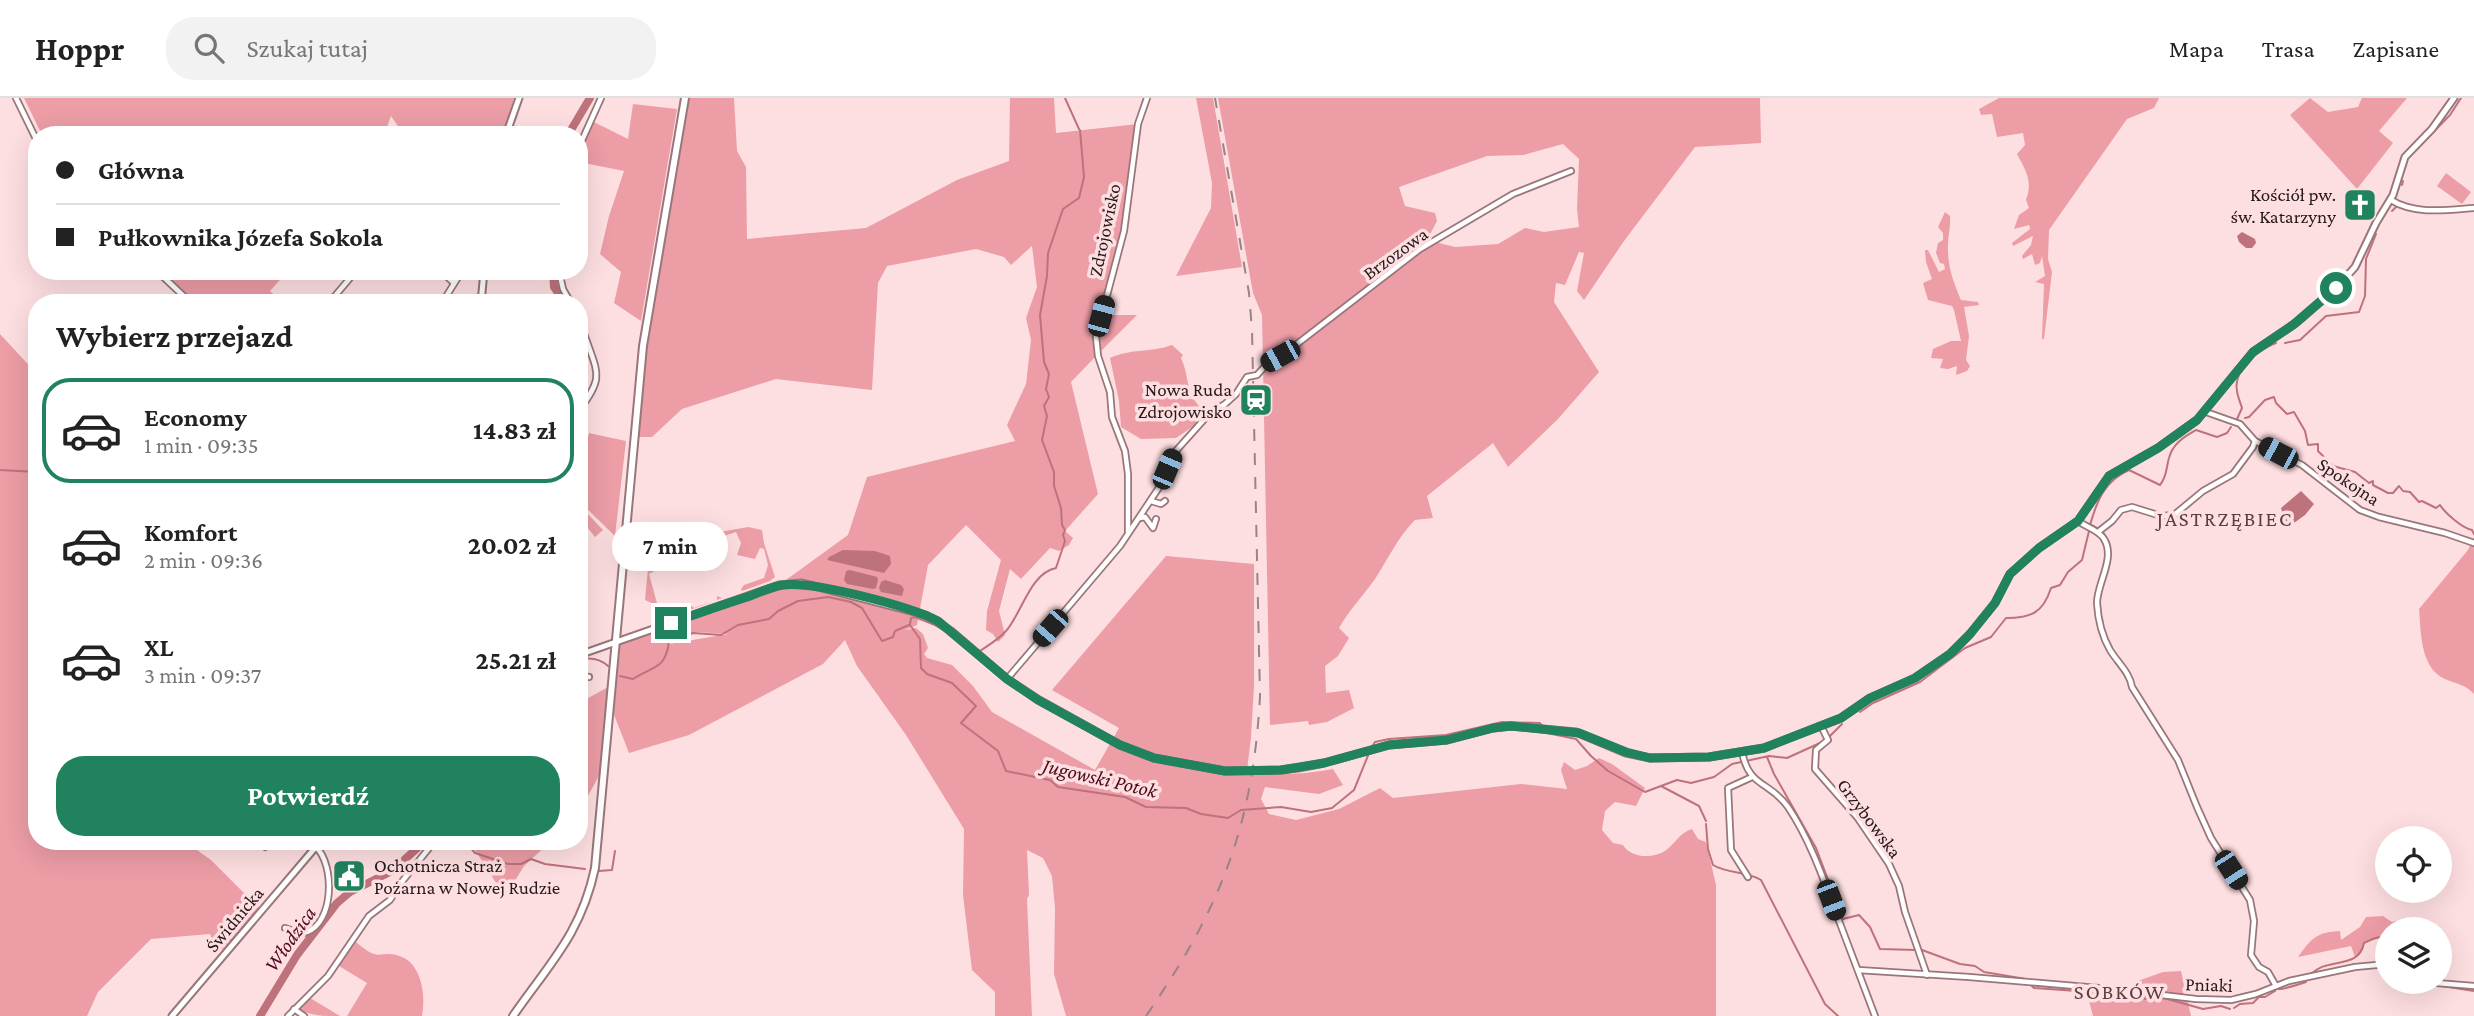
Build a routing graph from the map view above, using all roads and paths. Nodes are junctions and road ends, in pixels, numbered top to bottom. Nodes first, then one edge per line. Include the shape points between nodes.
1 (16, 98) edge
2 (519, 98) edge
3 (601, 98) edge
4 (685, 98) edge
5 (1147, 98) edge
6 (2454, 98) edge
7 (30, 126) edge
8 (509, 126) edge
9 (588, 127) edge
10 (1572, 171) dead end
11 (2391, 200) junction
12 (2474, 208) edge
13 (167, 280) edge
14 (348, 280) edge
15 (451, 280) edge
16 (456, 280) edge
17 (454, 283) junction
18 (182, 294) edge
19 (337, 294) edge
20 (447, 294) edge
21 (588, 341) edge
22 (588, 399) edge
23 (2206, 412) junction
24 (2255, 441) junction
25 (1165, 501) dead end
26 (1151, 502) junction
27 (1139, 518) junction
28 (1156, 519) dead end
29 (2078, 521) junction
30 (2092, 529) junction
31 (1128, 532) junction
32 (2474, 543) edge
33 (616, 642) junction
34 (588, 652) edge
35 (1007, 679) junction
36 (1821, 726) junction
37 (1743, 755) junction
38 (1752, 777) junction
39 (313, 850) edge
40 (318, 850) edge
41 (428, 850) edge
42 (1747, 875) dead end
43 (285, 928) dead end
44 (2375, 966) edge
45 (1858, 971) junction
46 (1927, 975) junction
47 (2452, 984) edge
48 (2276, 986) junction
49 (2474, 986) edge
50 (294, 1009) junction
51 (172, 1016) edge
52 (288, 1016) edge
53 (304, 1016) edge
54 (513, 1016) edge
55 (1875, 1016) edge

1 - 7 street
2 - 8 street
3 - 9 street
4 - 33 main road via 643,346
5 - 31 street, Zdrojowisko via 1138,124 1124,231 1096,337 1112,417 1125,451
6 - 11 street via 2405,158
10 - 26 street, Brzozowa via 1513,194 1420,249 1257,375 1247,377 1236,394 1209,414 1174,453
11 - 12 street via 2402,207 2438,211
11 - 23 street via 2355,267 2297,322 2253,352
13 - 18 street
14 - 19 street
15 - 17 street
16 - 17 street
17 - 20 street
21 - 22 street via 597,376
23 - 24 street, Spokojna via 2240,424
23 - 29 street via 2158,448 2109,476
24 - 30 street via 2232,474 2174,515 2132,507
24 - 32 street, Spokojna via 2302,465 2360,510
25 - 26 street
26 - 27 street
27 - 28 street via 1145,517 1153,528
27 - 31 street
29 - 30 street
29 - 36 street via 2014,569 1991,608 1950,654 1915,678
30 - 48 street via 2105,540 2108,556 2097,599 2098,621 2109,648 2178,760 2211,838 2250,900 2254,921 2251,955
31 - 35 street
33 - 34 street
33 - 35 street via 779,585 801,583 926,615
33 - 54 main road via 589,892 562,951
35 - 37 street via 1143,754 1225,771 1281,770 1375,748 1447,740 1502,727 1579,733 1639,757
36 - 37 street
36 - 46 street, Grzybowska via 1827,738 1816,750 1815,769 1857,817 1889,864
37 - 38 street
38 - 42 street via 1728,788 1731,850
38 - 45 street via 1771,789 1795,820
39 - 51 street, Świdnicka
40 - 43 street via 328,873 329,904 309,932
41 - 50 street via 390,900 369,916 328,976
44 - 48 street, Pniaki
45 - 46 street, Pniaki
45 - 55 street
46 - 48 street, Pniaki via 2196,999 2245,998
47 - 49 street
50 - 52 street
50 - 53 street

